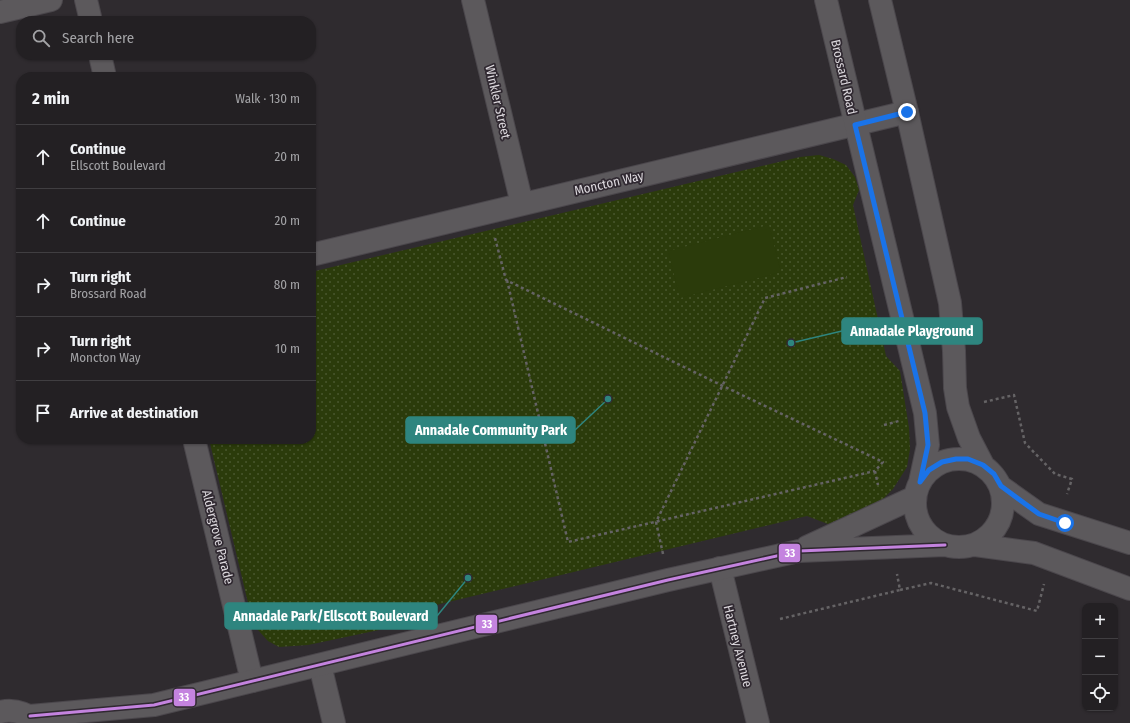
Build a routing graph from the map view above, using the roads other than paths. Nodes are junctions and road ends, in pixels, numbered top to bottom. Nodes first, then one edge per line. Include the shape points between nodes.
1 (51, 0) edge
2 (86, 0) edge
3 (473, 0) edge
4 (826, 0) edge
5 (880, 0) edge
6 (0, 12) edge
7 (90, 16) edge
8 (101, 60) edge
9 (104, 72) edge
10 (907, 112) junction
11 (855, 125) junction
12 (522, 204) junction
13 (316, 254) edge
14 (195, 444) edge
15 (983, 465) junction
16 (1001, 486) junction
17 (918, 489) junction
18 (1130, 543) edge
19 (945, 545) junction
20 (975, 545) junction
21 (799, 551) junction
22 (720, 568) junction
23 (1130, 589) edge
24 (320, 665) junction
25 (252, 681) junction
26 (154, 705) junction
27 (0, 712) edge
28 (35, 719) edge
29 (118, 723) edge
30 (334, 723) edge
31 (758, 723) edge

1 - 6 street
2 - 7 street
3 - 12 street, Winkler Street
4 - 11 street, Brossard Road
5 - 10 street
8 - 9 street
10 - 11 street, Moncton Way
10 - 15 street via 950,303 958,408
11 - 12 street, Moncton Way
11 - 17 street, Brossard Road via 925,413 928,445
12 - 13 street, Moncton Way
14 - 25 street, Aldergrove Parade
15 - 16 street via 994,474
15 - 17 street via 968,459 942,462 929,470
16 - 18 street via 1039,514
16 - 20 street via 1004,500 997,527
17 - 19 street via 916,512 922,526 932,538
17 - 21 street via 883,512
19 - 20 street via 960,548
19 - 21 street
20 - 23 street via 1034,553
21 - 22 street
22 - 24 street
22 - 31 street, Hartney Avenue
24 - 25 street
24 - 30 street
25 - 26 street
26 - 28 street
26 - 29 street
27 - 28 street via 18,712

